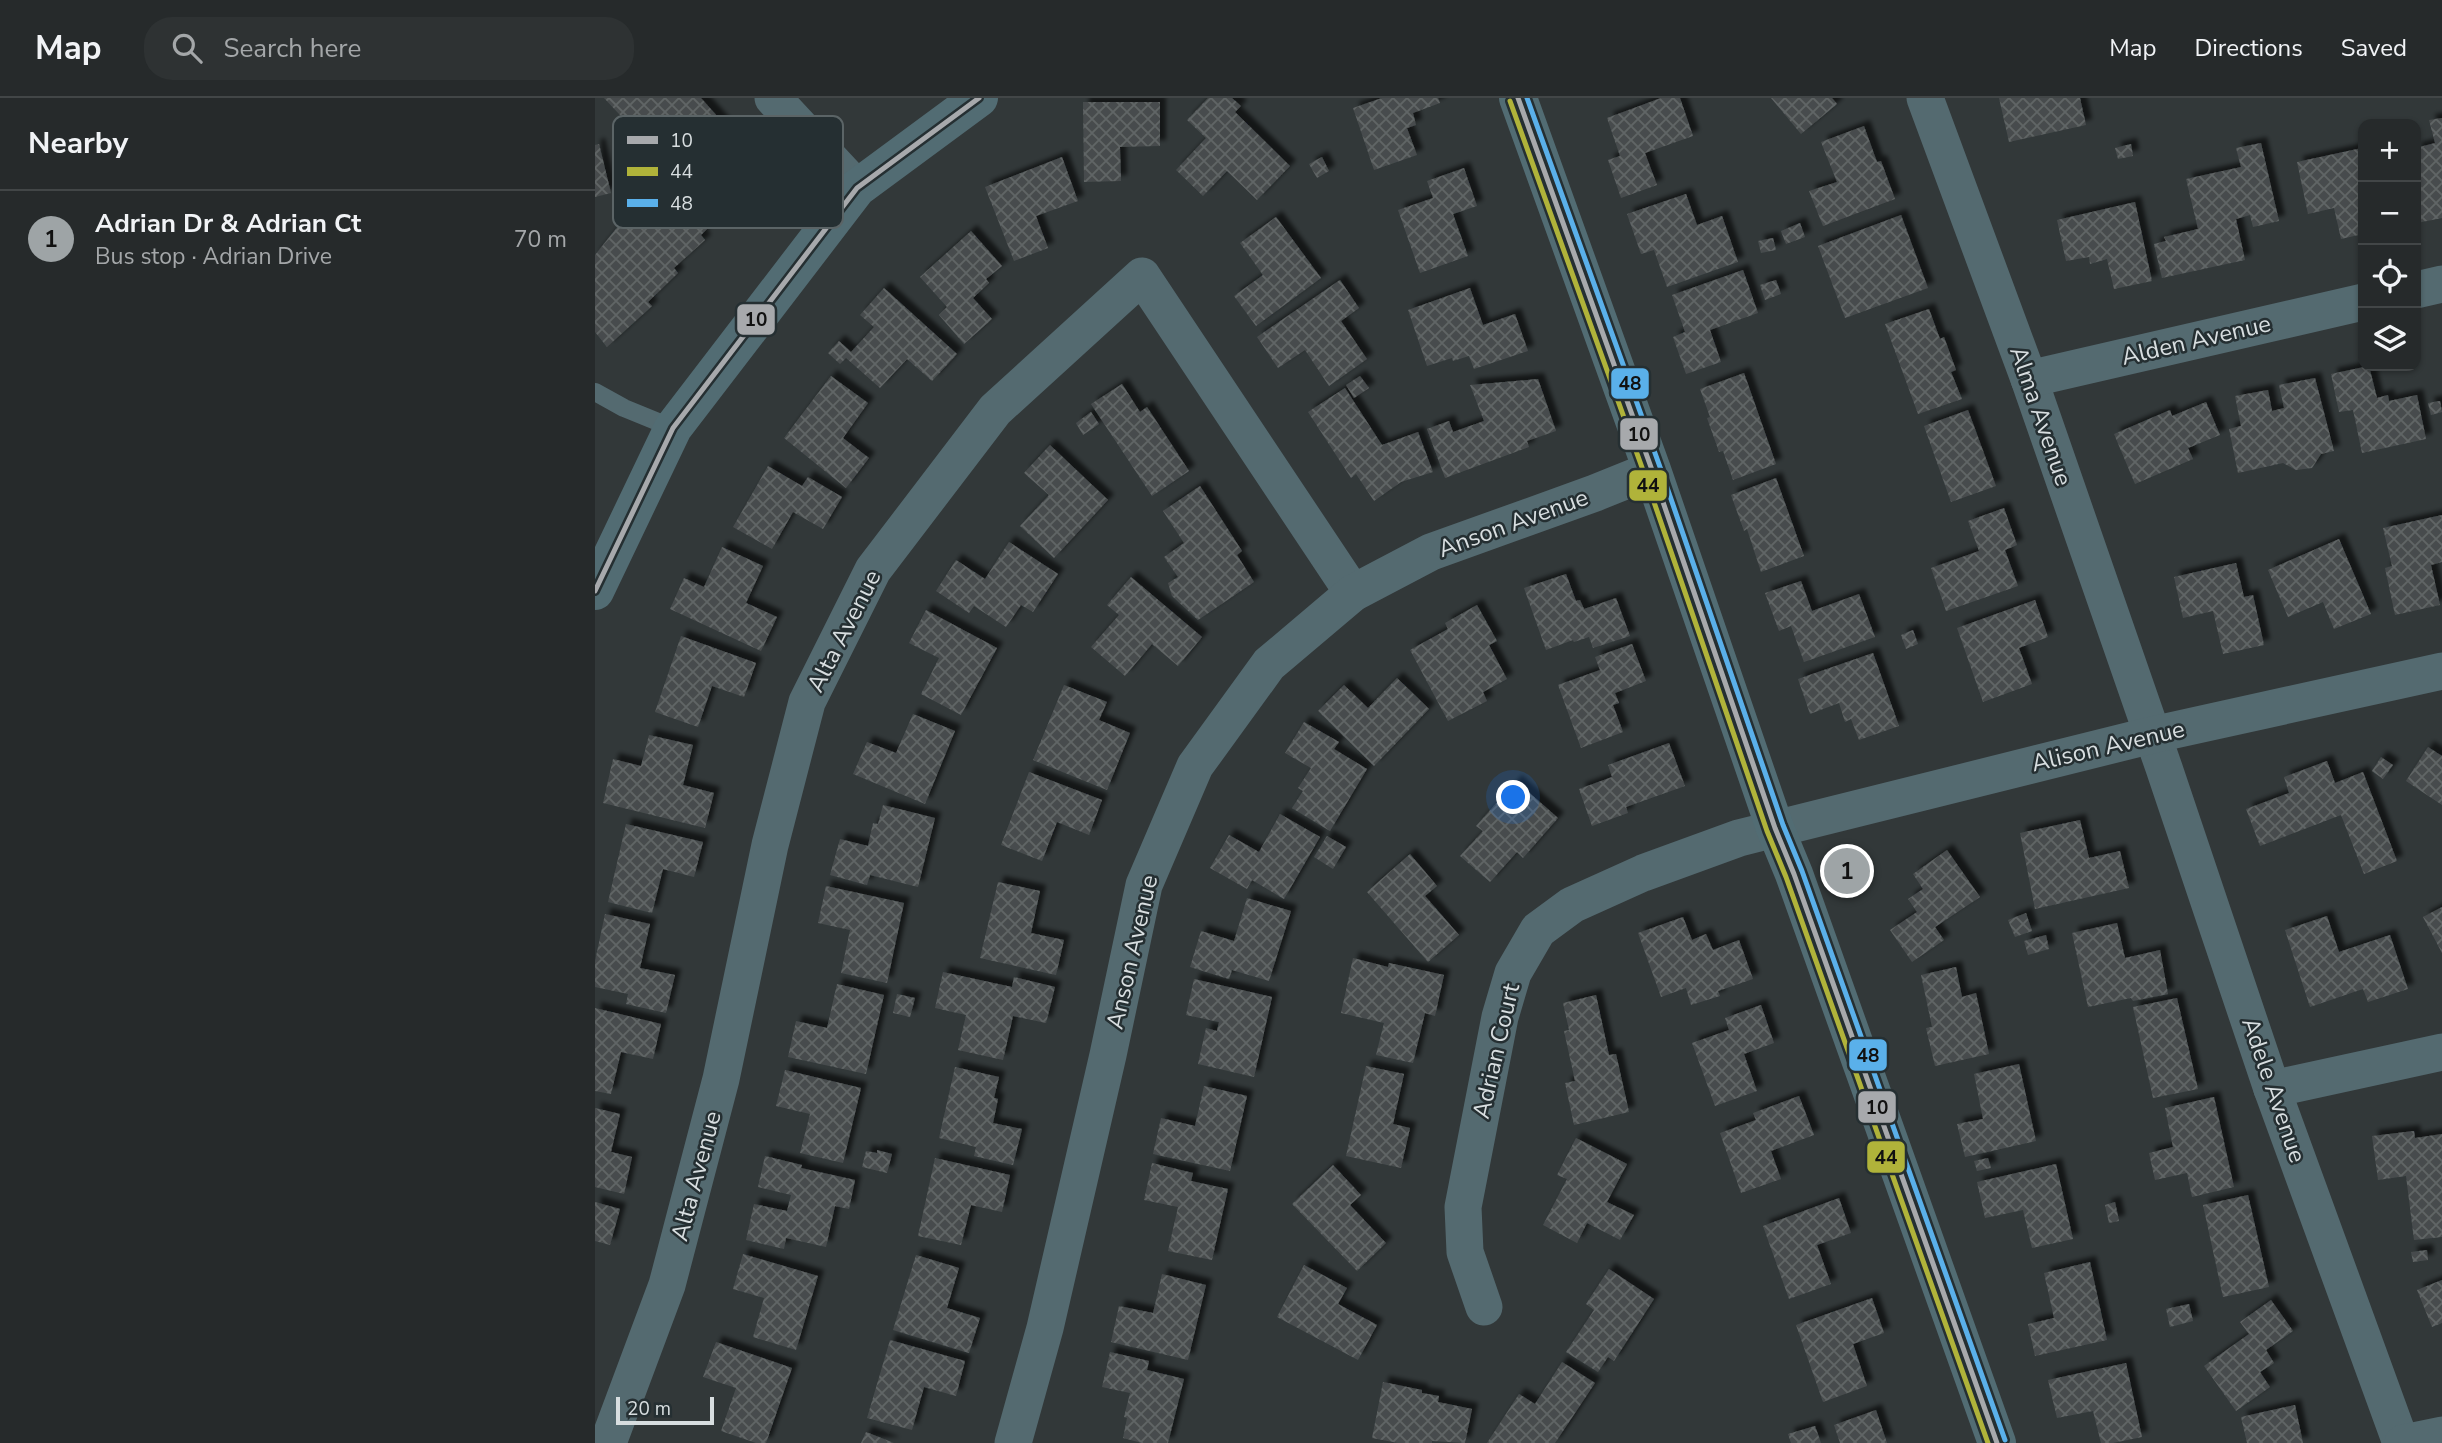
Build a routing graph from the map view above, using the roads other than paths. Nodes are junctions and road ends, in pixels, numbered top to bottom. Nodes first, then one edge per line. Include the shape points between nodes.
1 (773, 98) edge
2 (979, 98) edge
3 (1518, 98) edge
4 (1925, 98) edge
5 (790, 116) edge
6 (843, 173) edge
7 (857, 188) junction
8 (843, 206) edge
9 (826, 228) edge
10 (2442, 284) edge
11 (2421, 289) edge
12 (2358, 303) edge
13 (2029, 379) junction
14 (595, 392) edge
15 (673, 428) junction
16 (1652, 470) junction
17 (595, 591) edge
18 (1353, 593) junction
19 (2442, 671) edge
20 (2153, 735) junction
21 (1775, 828) junction
22 (2442, 1052) edge
23 (2272, 1089) junction
24 (1484, 1307) dead end
25 (2442, 1435) edge
26 (608, 1443) edge
27 (1013, 1443) edge
28 (1997, 1443) edge
29 (2402, 1443) edge

1 - 5 street
2 - 7 street
3 - 16 street
4 - 13 street, Alma Avenue
6 - 7 street
7 - 8 street
9 - 15 street
10 - 11 street
12 - 13 street, Alden Avenue
13 - 20 street, Alma Avenue
14 - 15 lane
15 - 17 street
16 - 18 street, Anson Avenue via 1431,552
16 - 21 street
18 - 26 street, Alta Avenue via 1142,276 995,411 873,570 807,702 770,845 721,1079 667,1285
18 - 27 street, Anson Avenue via 1269,664 1195,766 1144,885 1045,1328
19 - 20 street, Alison Avenue
20 - 21 street, Alison Avenue
20 - 23 street, Adele Avenue
21 - 24 street, Adrian Court via 1722,842 1643,873 1572,905 1538,930 1513,973 1500,1017 1463,1207 1465,1252
21 - 28 street
22 - 23 street
23 - 29 street, Adele Avenue
25 - 29 street, Adele Avenue

